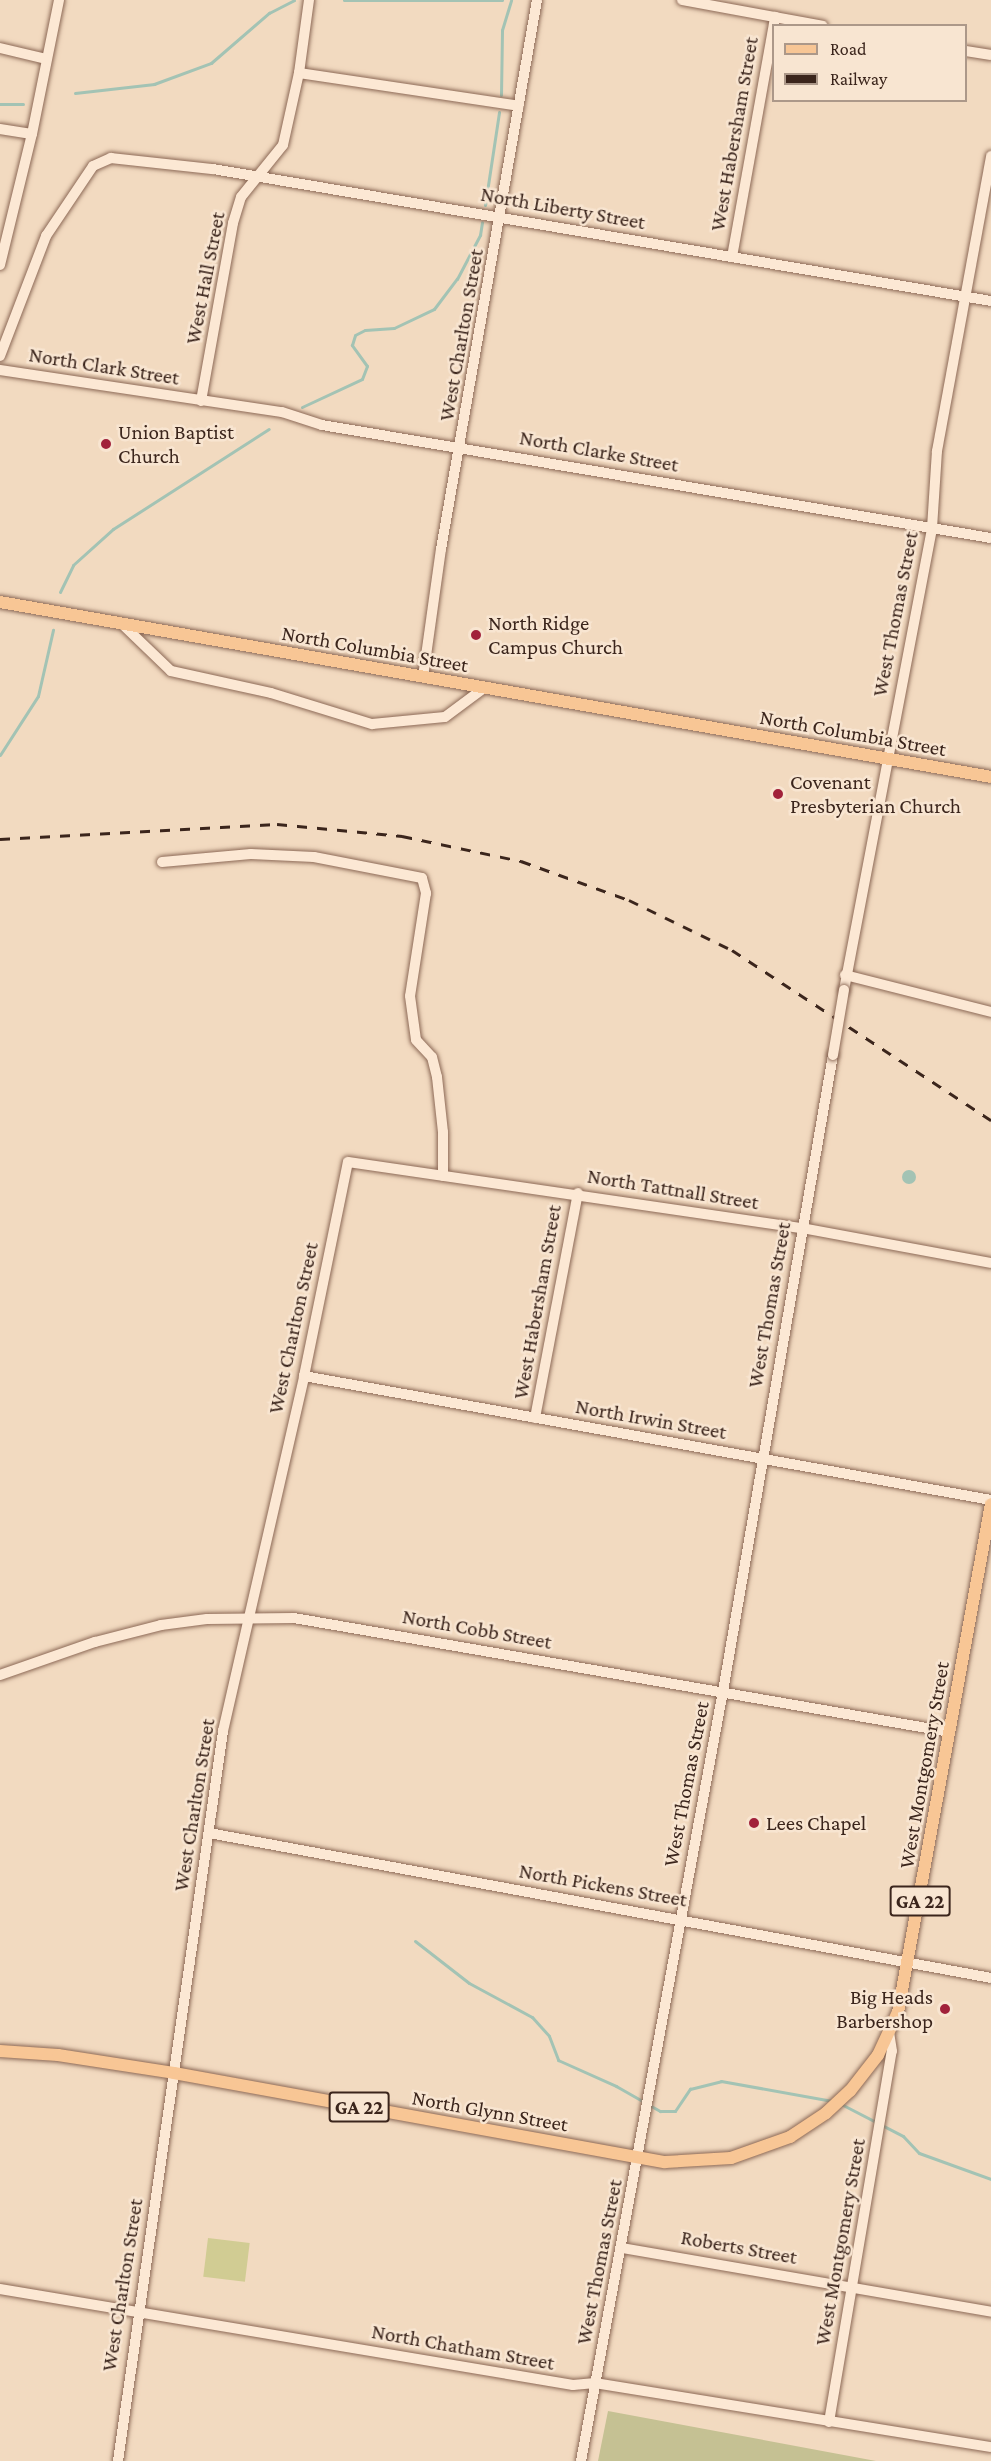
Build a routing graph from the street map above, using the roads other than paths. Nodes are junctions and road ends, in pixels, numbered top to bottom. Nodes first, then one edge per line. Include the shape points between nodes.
1 (59, 0) edge
2 (309, 0) edge
3 (537, 0) edge
4 (682, 0) edge
5 (775, 17) junction
6 (774, 24) edge
7 (812, 24) edge
8 (772, 34) edge
9 (0, 48) edge
10 (967, 51) edge
11 (991, 56) edge
12 (46, 59) junction
13 (299, 73) junction
14 (519, 106) junction
15 (0, 129) edge
16 (32, 134) junction
17 (991, 156) edge
18 (257, 178) junction
19 (501, 216) junction
20 (732, 257) junction
21 (0, 265) edge
22 (967, 296) junction
23 (991, 300) edge
24 (0, 356) edge
25 (0, 370) edge
26 (201, 401) junction
27 (462, 447) junction
28 (932, 528) junction
29 (991, 538) edge
30 (0, 602) edge
31 (122, 624) junction
32 (423, 677) junction
33 (484, 688) junction
34 (886, 759) junction
35 (991, 777) edge
36 (162, 862) dead end
37 (845, 975) junction
38 (991, 1012) edge
39 (348, 1162) joint
40 (443, 1176) junction
41 (578, 1194) junction
42 (802, 1228) junction
43 (991, 1263) edge
44 (304, 1376) junction
45 (535, 1418) junction
46 (762, 1459) junction
47 (991, 1502) edge
48 (248, 1618) junction
49 (0, 1675) edge
50 (723, 1691) junction
51 (950, 1732) junction
52 (208, 1833) junction
53 (680, 1919) junction
54 (909, 1963) junction
55 (991, 1978) edge
56 (889, 2033) junction
57 (0, 2051) edge
58 (174, 2073) junction
59 (636, 2158) junction
60 (622, 2248) junction
61 (852, 2287) junction
62 (0, 2289) edge
63 (137, 2309) junction
64 (991, 2312) edge
65 (595, 2383) junction
66 (829, 2422) junction
67 (991, 2447) edge
68 (118, 2461) edge
69 (581, 2461) edge

1 - 12 street
2 - 13 street, West Hall Street
3 - 14 street, West Charlton Street
4 - 5 street
5 - 6 street, West Habersham Street
5 - 7 street
8 - 20 street, West Habersham Street
9 - 12 street
10 - 11 street
12 - 16 street
13 - 14 street
13 - 18 street, West Hall Street via 283,145
14 - 19 street, West Charlton Street
15 - 16 street
16 - 21 street
17 - 22 street, West Thomas Street
18 - 19 street, North Liberty Street
18 - 24 street, North Liberty Street via 128,159 111,158 93,166 46,236
18 - 26 street, West Hall Street via 241,197 234,223
19 - 20 street, North Liberty Street
19 - 27 street, West Charlton Street
20 - 22 street, North Liberty Street
22 - 23 street, North Liberty Street
22 - 28 street, West Thomas Street via 937,451
25 - 26 street, North Clark Street
26 - 27 street, North Clarke Street
27 - 28 street, North Clarke Street
27 - 32 street, West Charlton Street via 441,549
28 - 29 street, North Clarke Street
28 - 34 street, West Thomas Street
30 - 31 main road, North Columbia Street
31 - 32 main road, North Columbia Street
31 - 33 street via 171,671 250,687 372,724 445,717
32 - 33 main road, North Columbia Street
33 - 34 main road, North Columbia Street
34 - 35 main road, North Columbia Street
34 - 37 street, West Thomas Street
36 - 40 street via 251,854 314,857 422,878 426,893 410,996 416,1040 432,1057 437,1077
37 - 38 street
37 - 42 street, West Thomas Street, bridge
39 - 40 street, North Tattnall Street
39 - 44 street, West Charlton Street
40 - 41 street, North Tattnall Street
41 - 42 street, North Tattnall Street
41 - 45 street, West Habersham Street
42 - 43 street, North Tattnall Street
42 - 46 street, West Thomas Street
44 - 45 street, North Irwin Street
44 - 48 street, West Charlton Street
45 - 46 street, North Irwin Street
46 - 47 street, North Irwin Street
46 - 50 street, West Thomas Street
47 - 51 main road, West Montgomery Street / GA 22
48 - 49 street, North Cobb Street via 160,1625 95,1642
48 - 50 street, North Cobb Street via 316,1622
48 - 52 street, West Charlton Street via 223,1731
50 - 51 street, North Cobb Street
50 - 53 street, West Thomas Street
51 - 54 main road, West Montgomery Street / GA 22
52 - 53 street, North Pickens Street
52 - 58 street, West Charlton Street
53 - 54 street, North Pickens Street
53 - 59 street, West Thomas Street
54 - 55 street, North Pickens Street
54 - 56 main road, West Montgomery Street / GA 22
56 - 59 main road, North Glynn Street / GA 22 via 874,2062 850,2091 790,2137 757,2151 712,2161 679,2163
56 - 61 street, West Montgomery Street via 892,2051
57 - 58 main road, North Glynn Street / GA 22 via 58,2055
58 - 59 main road, North Glynn Street / GA 22
58 - 63 street, West Charlton Street
59 - 60 street, West Thomas Street
60 - 61 street, Roberts Street
60 - 65 street, West Thomas Street
61 - 64 street, Roberts Street
61 - 66 street, West Montgomery Street
62 - 63 street, North Chatham Street
63 - 65 street, North Chatham Street via 573,2385
63 - 68 street, West Charlton Street
65 - 66 street, North Chatham Street
65 - 69 street, West Thomas Street
66 - 67 street, North Chatham Street

